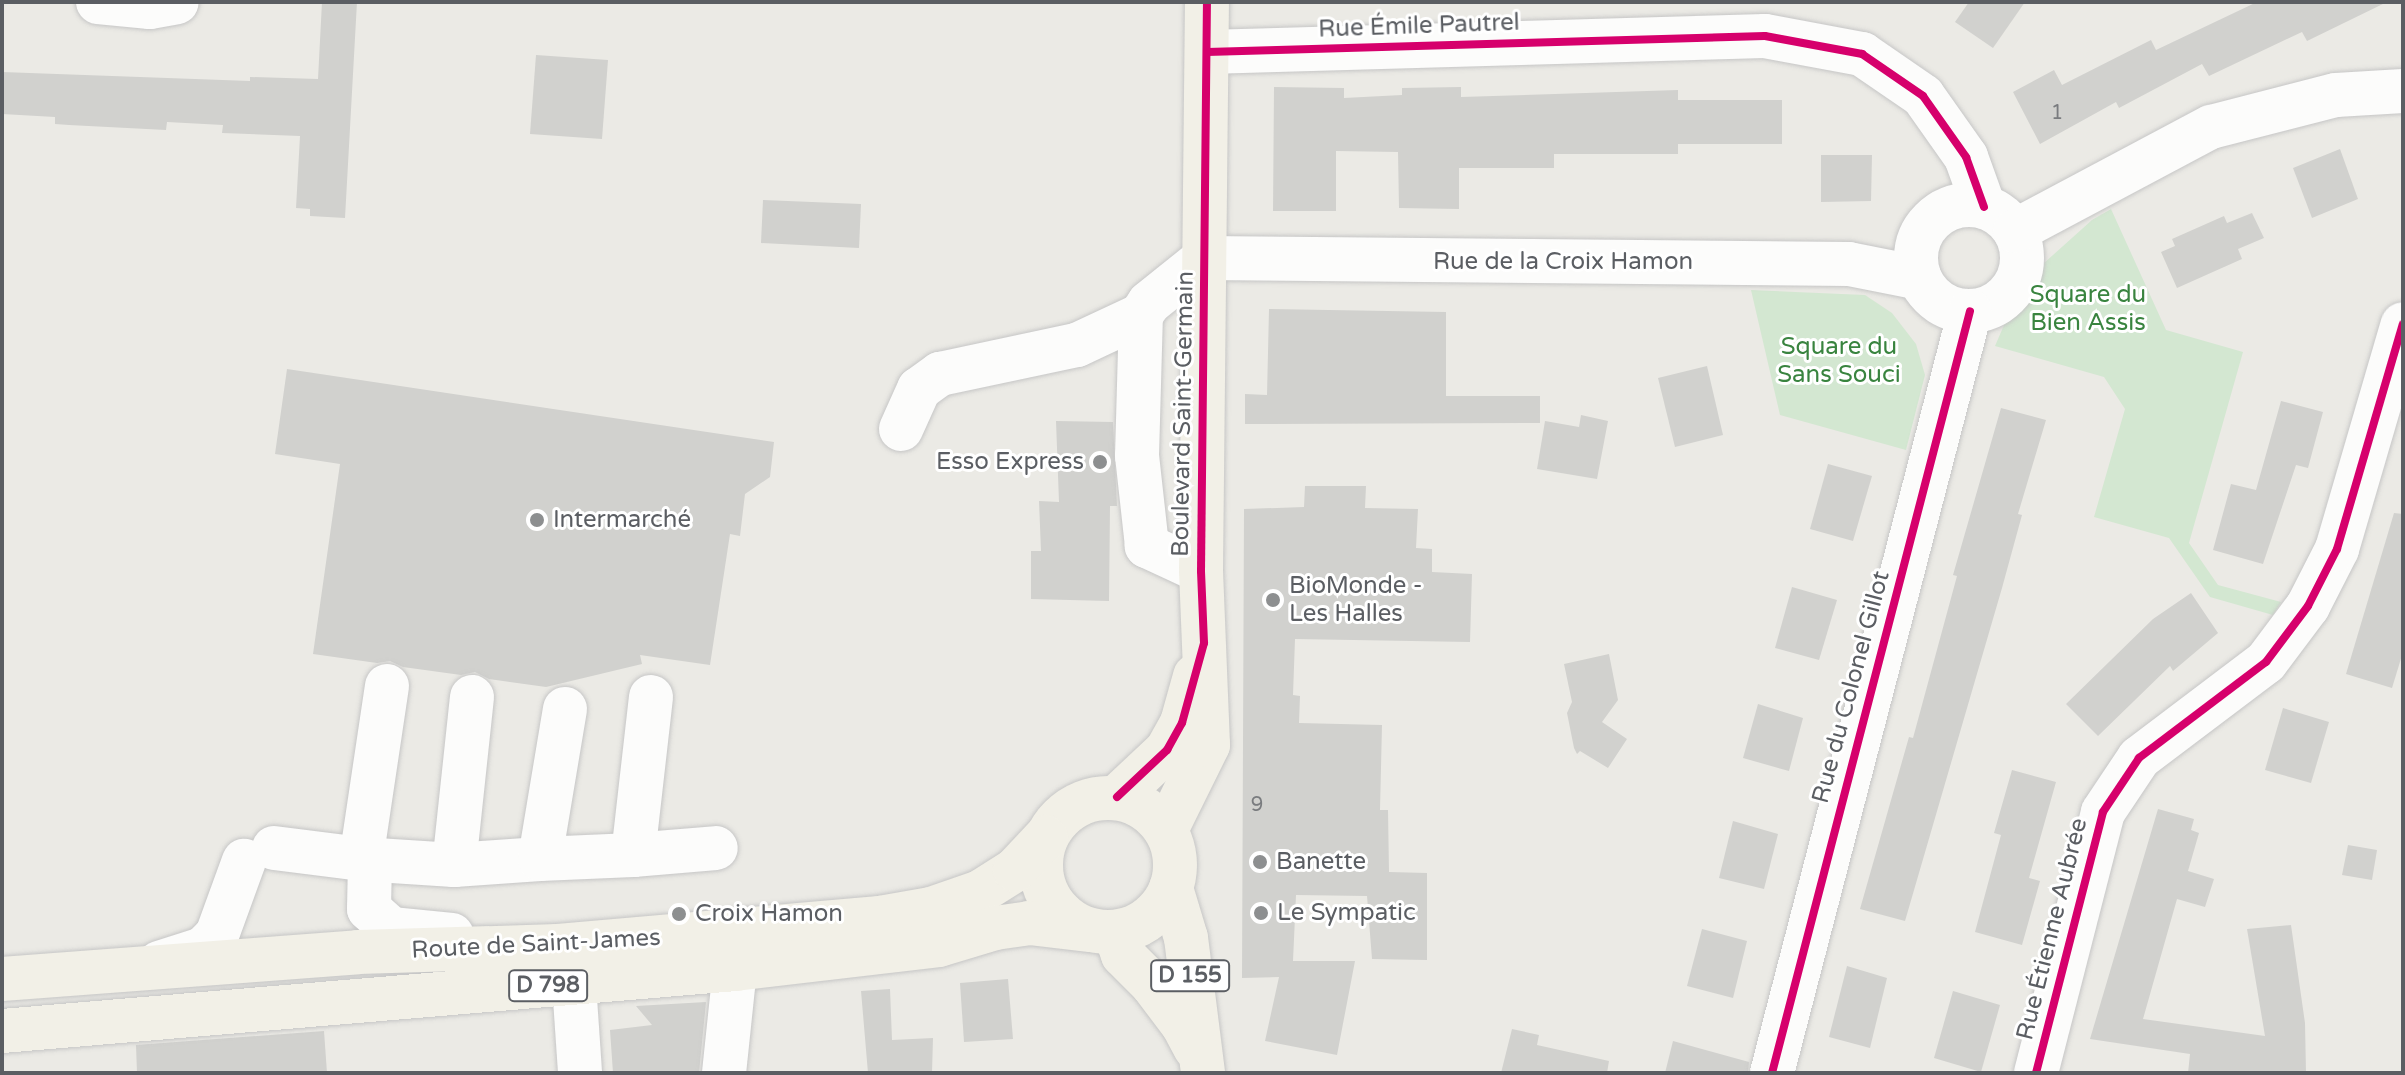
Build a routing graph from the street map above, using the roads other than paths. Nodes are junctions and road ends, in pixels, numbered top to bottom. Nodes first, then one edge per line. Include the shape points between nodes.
1 (98, 2) edge
2 (177, 2) edge
3 (1207, 2) edge
4 (1207, 52) junction
5 (2403, 91) edge
6 (2000, 219) junction
7 (1205, 258) junction
8 (1920, 278) junction
9 (1970, 311) junction
10 (1141, 315) junction
11 (2403, 324) edge
12 (901, 429) dead end
13 (1201, 571) junction
14 (1204, 643) junction
15 (387, 686) dead end
16 (472, 697) dead end
17 (651, 697) dead end
18 (565, 709) dead end
19 (1117, 797) junction
20 (1166, 830) junction
21 (1046, 837) junction
22 (716, 848) dead end
23 (633, 855) junction
24 (540, 859) junction
25 (366, 860) junction
26 (454, 865) junction
27 (1171, 888) junction
28 (1102, 931) junction
29 (566, 965) junction
30 (146, 967) junction
31 (735, 969) junction
32 (2, 979) edge
33 (2, 1031) edge
34 (1203, 1069) edge
35 (580, 1073) edge
36 (724, 1073) edge
37 (1772, 1073) edge
38 (2036, 1073) edge

1 - 2 street via 150,7
3 - 4 main road, Boulevard Saint-Germain
4 - 6 street, Rue Émile Pautrel via 1765,36 1862,54 1923,96 1966,157
4 - 7 main road, Boulevard Saint-Germain
5 - 6 street via 2336,95 2211,127
6 - 8 street via 1966,204 1930,221 1916,254
6 - 9 street via 2022,247 2022,266 2004,298
7 - 8 street, Rue de la Croix Hamon via 1849,264
7 - 10 street
7 - 13 main road, Boulevard Saint-Germain
8 - 9 street via 1944,305
9 - 37 street, Rue du Colonel Gillot
10 - 12 street via 1077,345 940,374 919,389
10 - 13 street via 1137,456 1147,546
11 - 38 street, Rue Étienne Aubrée via 2337,549 2308,606 2266,662 2139,758 2103,812
13 - 14 main road, Boulevard Saint-Germain
14 - 19 main road, Boulevard Saint-Germain via 1182,723 1167,750
14 - 20 main road, Boulevard Saint-Germain via 1208,745
15 - 25 street
16 - 26 street
17 - 23 street
18 - 24 street
19 - 20 main road via 1145,808
19 - 21 main road via 1075,805
20 - 27 main road via 1175,858
21 - 28 main road via 1041,871 1052,903 1068,920
21 - 29 main road, Route de Saint-James / D 798 via 1004,877 980,892 931,909
22 - 23 street
23 - 24 street
24 - 26 street
25 - 26 street
25 - 29 street via 369,909 391,929
25 - 30 street via 259,854 217,935 203,949
27 - 28 main road via 1159,910 1139,925
27 - 34 main road, D 155 via 1186,938
28 - 31 main road, Route de Saint-James / D 798 via 1029,923 939,945
28 - 34 main road, D 155 via 1183,1025
29 - 30 main road, Route de Saint-James / D 798 via 358,952
29 - 31 main road, Route de Saint-James / D 798
29 - 33 main road, Route de Saint-James / D 798
29 - 35 street
30 - 32 main road, Route de Saint-James / D 798
31 - 36 street

